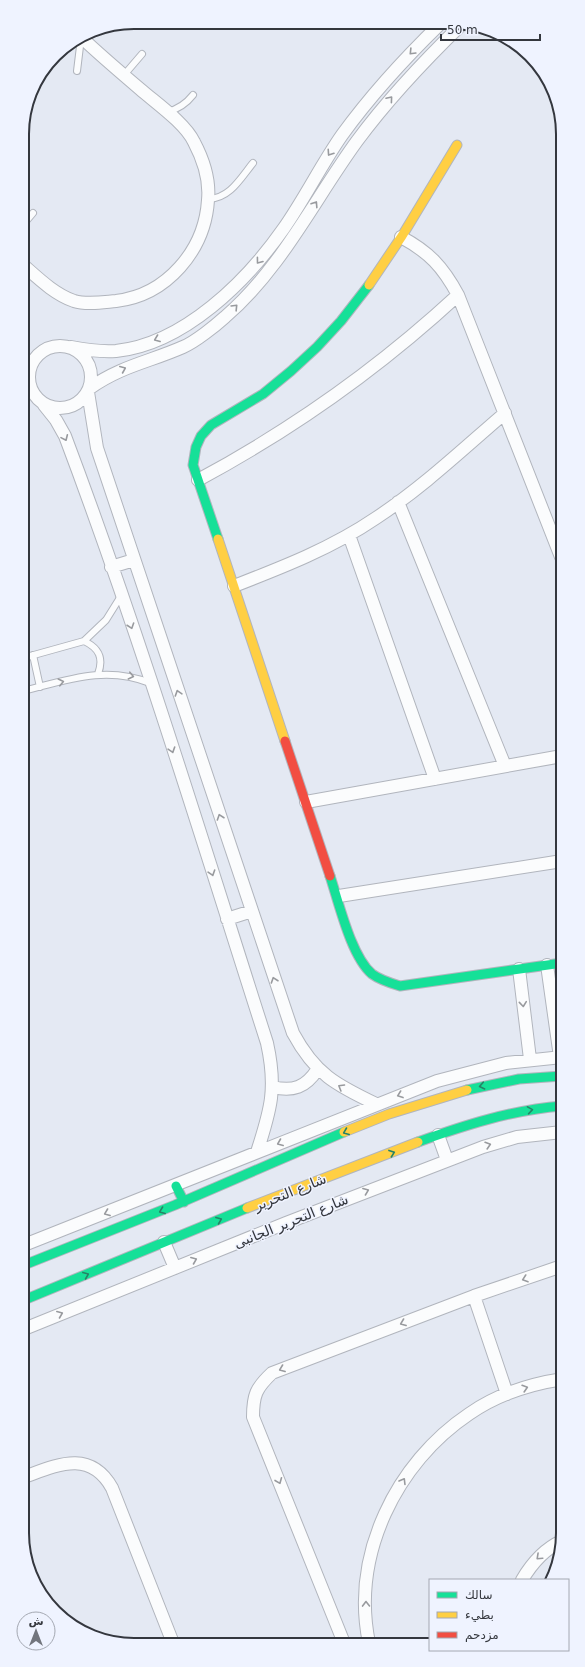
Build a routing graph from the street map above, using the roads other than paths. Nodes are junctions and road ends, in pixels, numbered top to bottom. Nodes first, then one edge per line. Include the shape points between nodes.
1 (435, 29) edge
2 (456, 29) edge
3 (85, 42) edge
4 (80, 45) edge
5 (142, 54) dead end
6 (77, 71) dead end
7 (124, 75) junction
8 (194, 95) dead end
9 (167, 112) junction
10 (457, 145) dead end
11 (253, 163) dead end
12 (209, 199) junction
13 (33, 214) dead end
14 (29, 218) edge
15 (401, 237) junction
16 (29, 270) edge
17 (458, 295) junction
18 (71, 347) junction
19 (29, 359) edge
20 (29, 386) edge
21 (89, 390) junction
22 (29, 399) edge
23 (40, 401) junction
24 (505, 413) junction
25 (198, 480) junction
26 (398, 502) junction
27 (349, 535) junction
28 (556, 544) edge
29 (134, 560) junction
30 (111, 567) junction
31 (234, 586) junction
32 (121, 596) junction
33 (84, 640) junction
34 (33, 655) junction
35 (29, 656) edge
36 (98, 674) junction
37 (150, 683) junction
38 (40, 687) junction
39 (29, 690) edge
40 (556, 757) edge
41 (505, 766) junction
42 (435, 779) junction
43 (306, 802) junction
44 (556, 862) edge
45 (338, 896) junction
46 (252, 911) junction
47 (227, 919) junction
48 (556, 964) edge
49 (547, 965) junction
50 (520, 969) junction
51 (556, 1024) edge
52 (556, 1057) edge
53 (530, 1059) junction
54 (317, 1070) junction
55 (556, 1077) edge
56 (437, 1081) junction
57 (273, 1086) junction
58 (442, 1096) junction
59 (376, 1104) junction
60 (556, 1107) edge
61 (556, 1133) edge
62 (438, 1136) junction
63 (257, 1152) junction
64 (447, 1160) junction
65 (176, 1186) junction
66 (184, 1202) junction
67 (164, 1242) junction
68 (29, 1243) edge
69 (29, 1263) edge
70 (175, 1268) junction
71 (556, 1268) edge
72 (474, 1296) junction
73 (29, 1298) edge
74 (29, 1327) edge
75 (556, 1380) edge
76 (507, 1394) junction
77 (29, 1475) edge
78 (555, 1545) edge
79 (523, 1579) edge
80 (171, 1638) edge
81 (342, 1638) edge
82 (368, 1638) edge

1 -> 18 street via 375,92 342,135 285,227 255,266 212,308 173,333 138,346 116,351 93,351
21 -> 2 street via 106,377 125,368 185,346 225,317 259,282 289,244 357,142 390,99
3 - 7 street
4 - 6 lane
5 - 7 lane
7 - 9 street
8 - 9 lane via 178,109
9 - 12 street via 194,140 206,172
10 - 15 street
11 - 12 lane via 227,194 218,199
12 - 16 street via 204,226 189,257 176,273 154,289 128,300 100,303 75,301 48,287
13 - 14 lane
15 - 17 street via 435,260 448,276
15 - 25 street via 384,266 326,340 291,372 253,400 213,424 201,435 194,457
17 - 24 street
17 - 25 street via 390,355 333,398 263,443
18 - 19 street via 57,346
18 - 21 street via 80,352 91,369
20 - 23 street
21 - 23 street via 74,406 54,408
21 - 29 street via 97,448
22 - 23 street
23 -> 30 street via 56,420 64,436
24 - 26 street
24 - 28 street
25 - 31 street
26 - 27 street
26 - 41 street
27 - 31 street via 291,564
27 - 42 street
29 - 30 street
46 -> 29 street
30 - 32 street
31 - 43 street
32 - 33 lane via 106,620
32 -> 37 street
33 - 34 lane
33 - 36 lane via 98,650 101,666
34 - 35 lane
34 - 38 lane
36 -> 37 lane via 125,674
38 -> 36 lane
37 -> 47 street
38 - 39 lane
40 - 41 street
41 - 42 street
42 - 43 street
43 - 45 street
44 - 45 street
45 - 50 street via 359,956 368,971 383,982 400,986
46 - 47 street
54 -> 46 street via 303,1053 293,1033
47 - 57 street via 267,1043
48 - 49 street
49 - 50 street
49 - 51 street
50 -> 53 street
52 - 53 street
53 - 56 street via 483,1068
54 - 57 street via 304,1085 294,1089
59 -> 54 street via 341,1087
55 -> 58 street via 490,1085
56 - 58 street
56 -> 59 street
57 - 63 street via 268,1117
58 -> 66 street via 337,1136
59 -> 63 street
62 -> 60 street, شارع التحرير via 507,1114
64 -> 61 street, شارع التحرير الجانبى via 517,1137
62 - 64 street
67 -> 62 street, شارع التحرير
63 - 65 street
70 -> 64 street, شارع التحرير الجانبى
65 - 66 street
65 -> 68 street
66 -> 69 street
67 - 70 street
73 -> 67 street, شارع التحرير
74 -> 70 street, شارع التحرير الجانبى
71 -> 72 street
72 - 76 street
72 -> 81 street via 272,1373 260,1384 253,1400 253,1416
76 -> 75 street
82 -> 76 street via 366,1588 373,1547 387,1507 409,1471 437,1439 470,1413
77 - 80 street via 72,1462 91,1466 106,1478
78 -> 79 street via 535,1560

